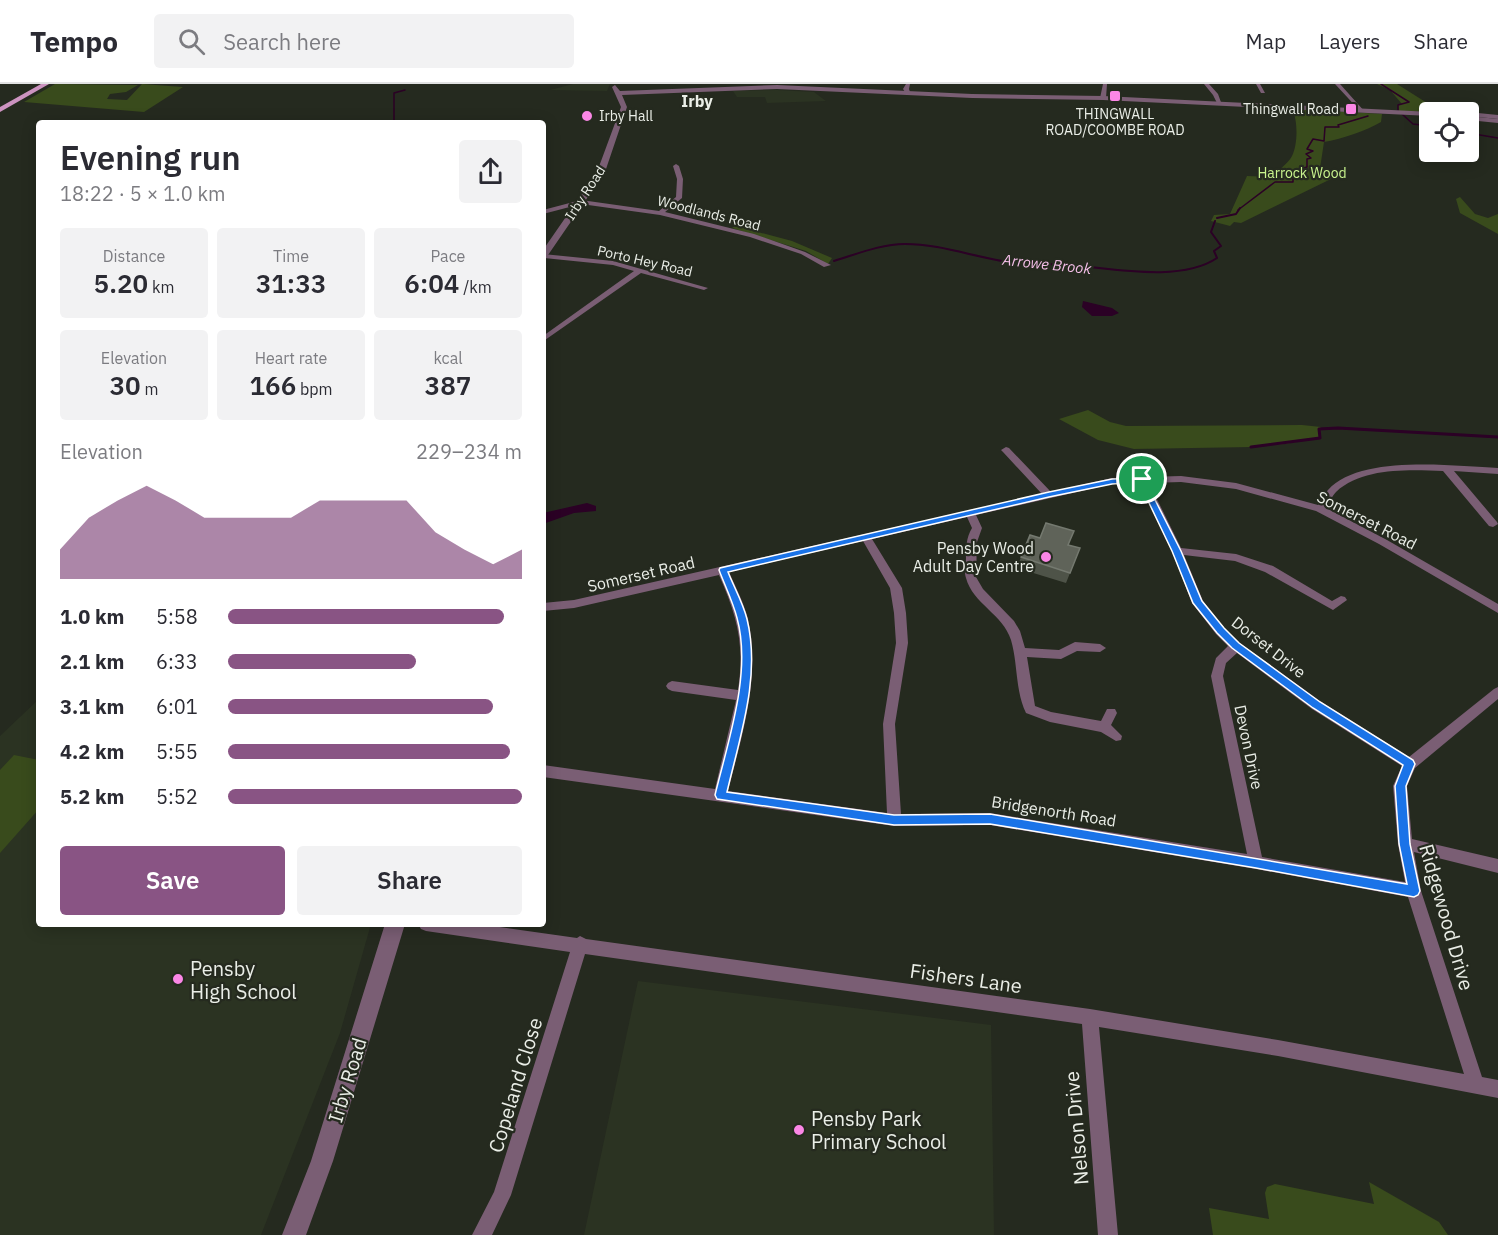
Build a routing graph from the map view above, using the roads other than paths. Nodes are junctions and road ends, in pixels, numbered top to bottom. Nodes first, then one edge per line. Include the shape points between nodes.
1 (46, 84) edge
2 (862, 84) edge
3 (908, 84) edge
4 (1105, 84) edge
5 (1206, 84) edge
6 (1258, 84) edge
7 (1337, 84) edge
8 (729, 87) edge
9 (616, 88) edge
10 (866, 92) junction
11 (1263, 92) dead end
12 (909, 94) junction
13 (1103, 98) junction
14 (1220, 104) junction
15 (0, 110) edge
16 (1363, 111) junction
17 (1419, 112) edge
18 (1479, 117) edge
19 (1498, 119) edge
20 (676, 166) dead end
21 (581, 202) junction
22 (546, 211) edge
23 (660, 213) junction
24 (546, 252) edge
25 (546, 256) edge
26 (828, 265) dead end
27 (640, 270) junction
28 (704, 288) dead end
29 (554, 331) junction
30 (564, 334) dead end
31 (546, 337) edge
32 (1006, 450) dead end
33 (1447, 470) junction
34 (1498, 471) edge
35 (1142, 479) junction
36 (1049, 495) junction
37 (1320, 509) junction
38 (970, 513) junction
39 (1493, 525) dead end
40 (866, 538) junction
41 (1177, 551) junction
42 (723, 570) junction
43 (1341, 600) dead end
44 (546, 607) edge
45 (1498, 609) edge
46 (1236, 646) junction
47 (1100, 648) dead end
48 (1022, 652) junction
49 (672, 686) dead end
50 (744, 696) junction
51 (1495, 699) edge
52 (1111, 714) dead end
53 (1104, 727) junction
54 (1116, 736) dead end
55 (1410, 764) junction
56 (546, 771) edge
57 (720, 795) junction
58 (894, 820) junction
59 (1405, 844) junction
60 (1256, 862) junction
61 (1498, 866) edge
62 (1414, 891) junction
63 (394, 927) edge
64 (449, 927) edge
65 (580, 944) junction
66 (1090, 1017) junction
67 (1476, 1086) junction
68 (1498, 1089) edge
69 (294, 1235) edge
70 (482, 1235) edge
71 (1107, 1235) edge

1 - 15 main road
2 - 10 street
3 - 12 street
4 - 13 street
5 - 14 street
6 - 11 street
7 - 16 street
8 - 9 street
8 - 10 street
9 - 21 street, Irby Road via 624,107 621,118 607,158
10 - 12 street
12 - 13 street
13 - 14 street
14 - 16 street
16 - 17 street
18 - 19 street
20 - 23 street via 679,198
21 - 22 street
21 - 23 street, Woodlands Road
21 - 24 street, Irby Road
23 - 26 street, Woodlands Road via 752,235
25 - 27 street, Porto Hey Road via 613,263
27 - 28 street, Porto Hey Road
27 - 29 street
29 - 30 street
29 - 31 street
32 - 36 street
33 - 34 street
33 - 37 street via 1368,470 1336,488
33 - 39 street
35 - 36 street, Somerset Road via 1112,481
35 - 37 street, Somerset Road via 1236,486
35 - 41 street, Dorset Drive
36 - 38 street, Somerset Road
37 - 45 street, Somerset Road
38 - 40 street, Somerset Road
38 - 48 street via 977,528 971,537 971,576 978,591 1002,612
40 - 42 street, Somerset Road
40 - 58 street via 896,588 900,613 902,643 889,724
41 - 43 street via 1236,558 1269,569 1333,606
41 - 46 street, Dorset Drive via 1198,603
42 - 44 street, Somerset Road via 574,604
42 - 50 street via 742,617 746,640
46 - 55 street, Dorset Drive via 1316,705
46 - 60 street, Devon Drive via 1220,661 1217,676
47 - 48 street via 1075,646 1061,655
48 - 53 street via 1023,689 1030,709 1050,717
49 - 50 street
50 - 57 street
51 - 55 street
52 - 53 street
53 - 54 street
55 - 59 street, Ridgewood Drive via 1400,786
56 - 57 street, Bridgenorth Road
57 - 58 street, Bridgenorth Road
58 - 60 street, Bridgenorth Road via 990,819
59 - 61 street
59 - 62 street, Ridgewood Drive
60 - 62 street, Bridgenorth Road
62 - 67 street, Ridgewood Drive
63 - 69 street, Irby Road via 322,1161
64 - 65 street, Fishers Lane
65 - 66 street, Fishers Lane
65 - 70 street, Copeland Close via 502,1195
66 - 67 street, Fishers Lane
66 - 71 street, Nelson Drive
67 - 68 street, Fishers Lane

